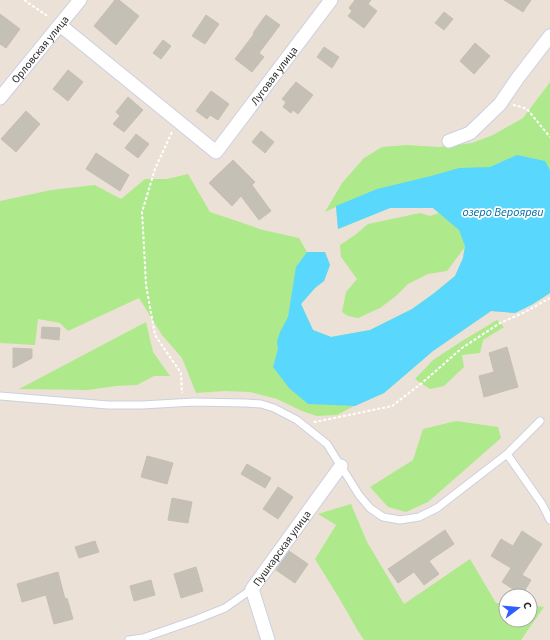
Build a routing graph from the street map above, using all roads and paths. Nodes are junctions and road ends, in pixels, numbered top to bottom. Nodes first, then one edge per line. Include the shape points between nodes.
1 (24, 0) edge
2 (80, 0) edge
3 (331, 0) edge
4 (60, 25) junction
5 (550, 36) edge
6 (0, 98) edge
7 (527, 109) dead end
8 (178, 120) junction
9 (550, 137) edge
10 (449, 141) dead end
11 (550, 298) edge
12 (0, 396) edge
13 (182, 403) junction
14 (309, 419) dead end
15 (540, 421) dead end
16 (507, 454) junction
17 (341, 466) junction
18 (550, 520) edge
19 (252, 589) junction
20 (129, 640) edge
21 (268, 640) edge

1 - 4 path
2 - 4 street, Орловская улица
3 - 8 street, Луговая улица via 216,152
4 - 6 street, Орловская улица
4 - 8 street
5 - 10 street via 500,104 470,133
7 - 9 path
8 - 13 path via 155,169 142,212 146,285 156,335 181,373
11 - 14 path via 500,323 462,348 392,406 315,422
12 - 13 lane via 108,404
13 - 17 lane via 246,403 274,408 297,420 327,444
15 - 16 lane
16 - 17 lane via 437,508 419,517 400,520 383,517 370,508
16 - 18 lane via 542,504
17 - 19 street, Пушкарская улица
19 - 20 lane via 224,608 143,638
19 - 21 street, Пушкарская улица

